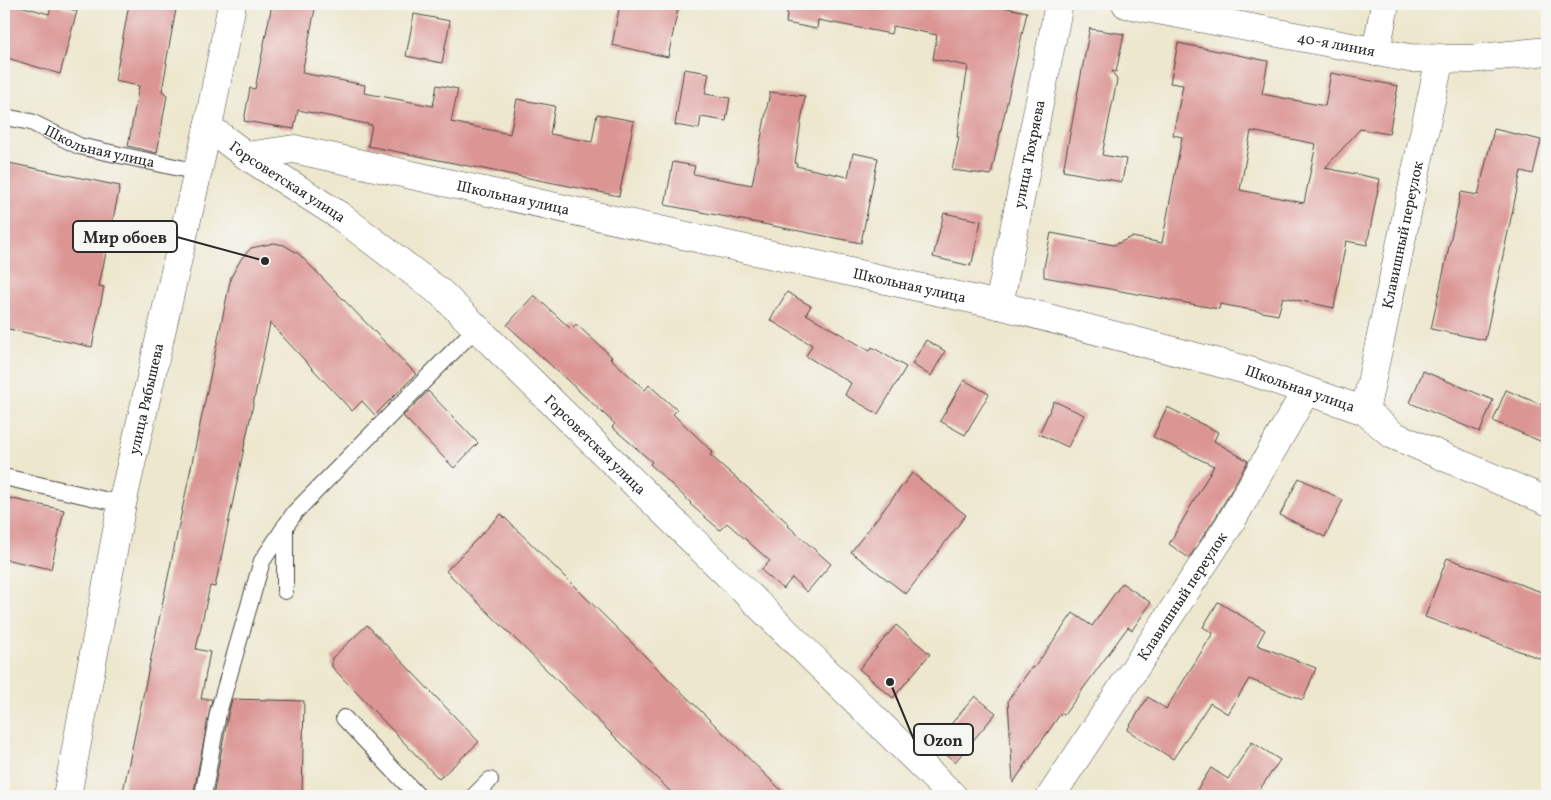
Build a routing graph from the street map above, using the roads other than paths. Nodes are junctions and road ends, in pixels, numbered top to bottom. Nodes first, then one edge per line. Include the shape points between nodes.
1 (232, 4) edge
2 (1059, 4) edge
3 (1126, 4) edge
4 (1385, 4) edge
5 (1547, 51) edge
6 (1376, 52) junction
7 (1440, 58) junction
8 (4, 117) edge
9 (208, 127) junction
10 (247, 156) junction
11 (198, 172) junction
12 (999, 304) junction
13 (476, 328) junction
14 (1306, 391) junction
15 (1365, 411) junction
16 (4, 477) edge
17 (1547, 501) edge
18 (122, 504) junction
19 (285, 526) junction
20 (285, 591) dead end
21 (344, 718) dead end
22 (490, 780) dead end
23 (67, 796) edge
24 (203, 796) edge
25 (418, 796) edge
26 (474, 796) edge
27 (953, 796) edge
28 (1051, 796) edge

1 - 9 street, улица Рябышева
2 - 12 street, улица Тюхряева
3 - 6 street, 40-я линия
4 - 6 street
5 - 7 street, 40-я линия via 1471,59
6 - 7 street, 40-я линия via 1409,58
7 - 15 street, Клавишный переулок
8 - 11 lane, Школьная улица via 31,122 79,146
9 - 10 street, Горсоветская улица
9 - 11 street, улица Рябышева
10 - 12 street, Школьная улица via 294,149
10 - 13 street, Горсоветская улица via 340,216 441,293
11 - 18 street, улица Рябышева
12 - 14 street, Школьная улица via 1250,371
13 - 19 lane via 294,512
13 - 27 street, Горсоветская улица
14 - 15 street, Школьная улица
14 - 28 street, Клавишный переулок via 1228,525
15 - 17 street, Школьная улица via 1393,435
16 - 18 lane
18 - 23 street, улица Рябышева
19 - 20 lane
19 - 24 lane via 262,561 218,713
21 - 25 lane
22 - 26 lane

